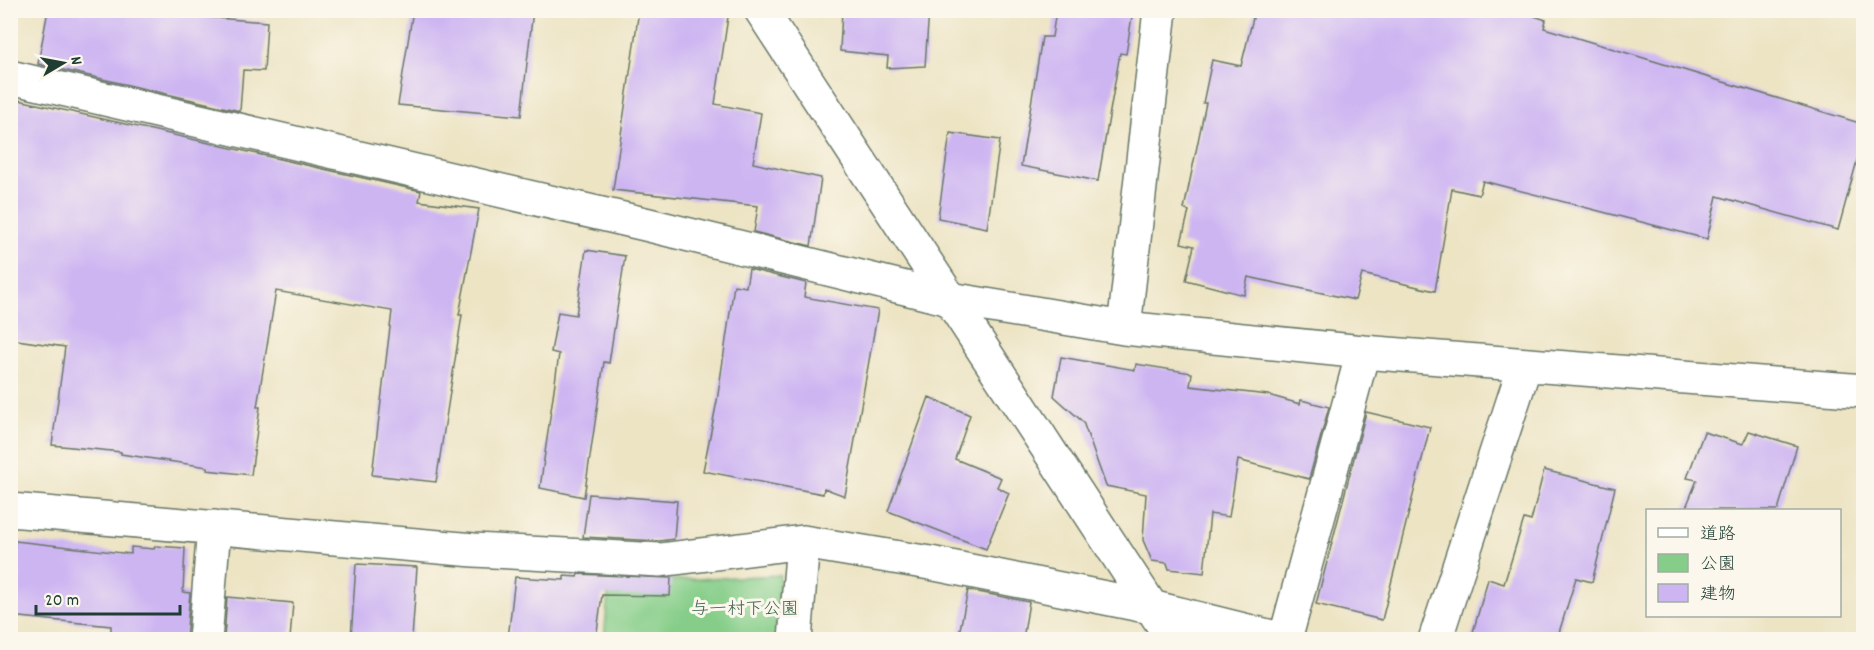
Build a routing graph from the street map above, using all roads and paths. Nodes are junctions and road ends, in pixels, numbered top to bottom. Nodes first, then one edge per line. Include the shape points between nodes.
1 (761, 10) edge
2 (1160, 10) edge
3 (10, 77) edge
4 (950, 299) junction
5 (1124, 328) junction
6 (1363, 352) junction
7 (1525, 365) junction
8 (1863, 392) edge
9 (10, 510) edge
10 (214, 527) junction
11 (803, 542) junction
12 (1151, 607) junction
13 (205, 639) edge
14 (795, 639) edge
15 (1173, 639) edge
16 (1285, 639) edge
17 (1435, 639) edge

1 - 4 street
2 - 5 street
3 - 4 street
4 - 5 street
4 - 12 street
5 - 6 street
6 - 7 street
6 - 16 street
7 - 8 street
7 - 17 street
9 - 10 street
10 - 11 street via 474,550 660,560
10 - 13 street
11 - 12 street
11 - 14 street
12 - 15 street
12 - 16 street

